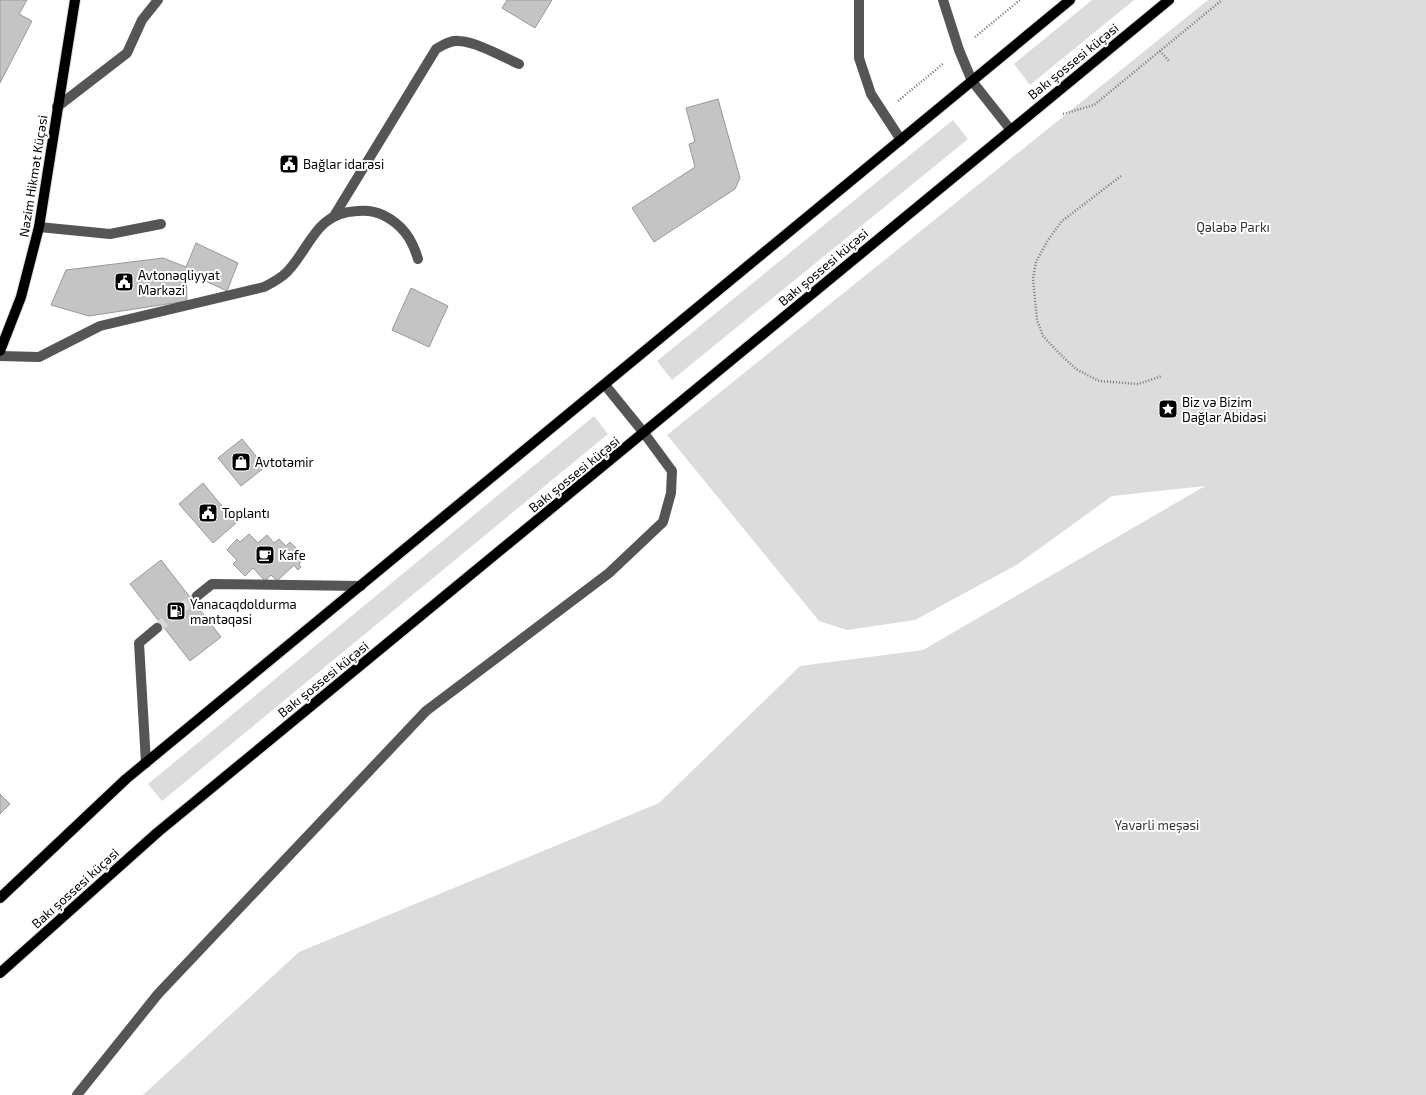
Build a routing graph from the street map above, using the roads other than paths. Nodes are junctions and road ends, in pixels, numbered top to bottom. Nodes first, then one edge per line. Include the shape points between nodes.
1 (75, 0) edge
2 (158, 0) edge
3 (859, 0) edge
4 (943, 0) edge
5 (1070, 0) edge
6 (1169, 0) edge
7 (519, 64) dead end
8 (972, 82) junction
9 (57, 107) junction
10 (1010, 130) junction
11 (901, 140) junction
12 (334, 216) junction
13 (161, 224) dead end
14 (39, 227) junction
15 (418, 259) dead end
16 (0, 351) edge
17 (0, 356) edge
18 (605, 384) junction
19 (644, 432) junction
20 (361, 586) junction
21 (197, 596) tunnel mouth
22 (157, 628) tunnel mouth
23 (146, 763) junction
24 (0, 898) edge
25 (0, 973) edge
26 (77, 1095) edge

1 - 9 main road, Nazim Hikmət Küçəsi
2 - 9 street via 142,20 127,53
3 - 11 street via 859,58 871,94
4 - 8 street
5 - 8 main road
6 - 10 main road, Bakı şossesi küçəsi
7 - 12 street via 460,41 446,43 436,49
8 - 10 street
8 - 11 main road
9 - 14 main road, Nazim Hikmət Küçəsi
10 - 19 main road, Bakı şossesi küçəsi
11 - 18 main road
12 - 15 street via 364,210 380,213 394,220 413,244
12 - 17 street via 321,225 287,272 264,287 100,326 39,357
13 - 14 street via 110,234
14 - 16 main road, Nazim Hikmət Küçəsi via 21,298
18 - 19 street
18 - 20 main road
19 - 25 main road, Bakı şossesi küçəsi via 158,832
19 - 26 street via 672,470 671,493 663,522 609,573 426,711 158,994
20 - 21 street via 212,584
20 - 23 main road
22 - 23 street via 139,643
23 - 24 main road

